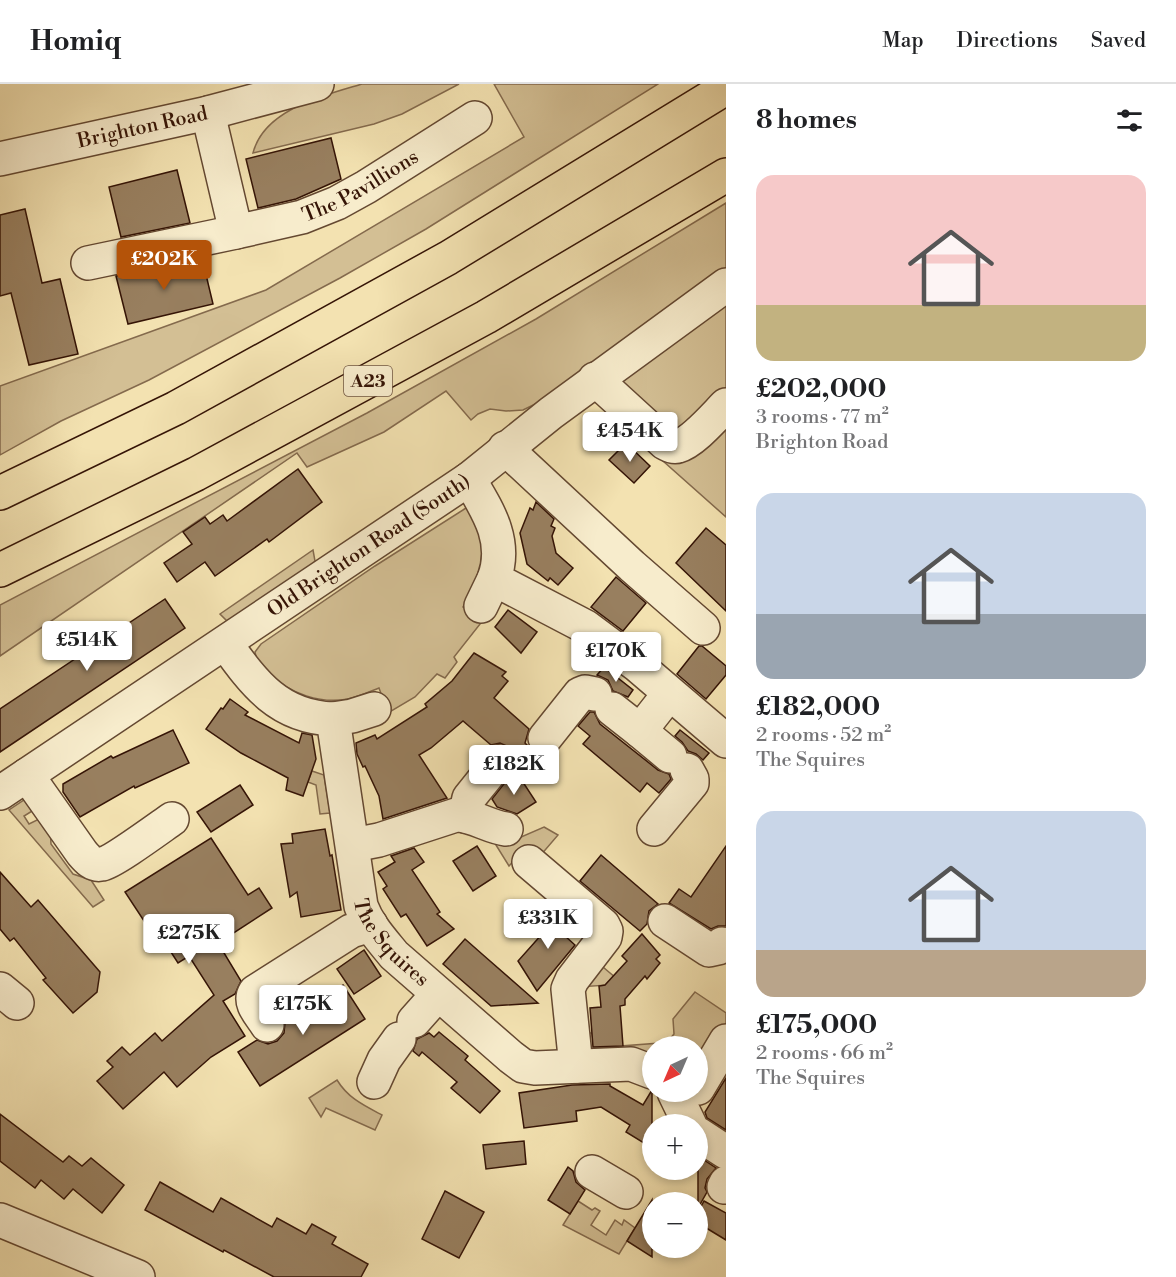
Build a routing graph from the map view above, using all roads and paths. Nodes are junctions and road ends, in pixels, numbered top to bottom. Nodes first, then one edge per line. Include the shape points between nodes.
1 (317, 84) edge
2 (726, 88) edge
3 (207, 113) junction
4 (475, 118) dead end
5 (0, 159) edge
6 (726, 174) edge
7 (236, 232) junction
8 (88, 262) dead end
9 (726, 285) edge
10 (595, 380) junction
11 (726, 405) edge
12 (505, 448) junction
13 (469, 479) junction
14 (0, 493) edge
15 (0, 570) edge
16 (703, 628) dead end
17 (225, 643) junction
18 (669, 694) junction
19 (374, 709) dead end
20 (333, 719) junction
21 (640, 731) junction
22 (544, 738) dead end
23 (726, 741) edge
24 (498, 762) dead end
25 (27, 775) junction
26 (0, 793) edge
27 (465, 816) junction
28 (172, 819) dead end
29 (506, 829) dead end
30 (654, 829) dead end
31 (353, 845) junction
32 (529, 862) dead end
33 (665, 921) dead end
34 (371, 925) junction
35 (722, 944) dead end
36 (438, 994) junction
37 (267, 1024) dead end
38 (726, 1041) edge
39 (576, 1065) junction
40 (642, 1068) edge
41 (708, 1069) edge
42 (374, 1082) dead end
43 (708, 1140) edge
44 (726, 1152) edge
45 (592, 1172) dead end
46 (627, 1192) dead end
47 (0, 1220) edge
48 (138, 1277) edge

1 - 3 street, Brighton Road
2 - 14 highway via 448,258 176,408
3 - 5 street, Brighton Road
3 - 7 street
4 - 7 street, The Pavillions via 338,203 302,217
6 - 15 highway, A23 via 476,322 195,474
7 - 8 street, The Pavillions
9 - 10 street, Old Brighton Road (South)
10 - 11 street via 672,447 693,436
10 - 12 street, Old Brighton Road (South)
12 - 13 street, Old Brighton Road (South)
12 - 16 street
13 - 17 street, Old Brighton Road (South)
13 - 18 street via 496,529 499,555 487,593 586,627
17 - 20 street via 256,684 278,703 310,716
17 - 25 street, Old Brighton Road (South)
18 - 21 street
18 - 23 street
19 - 20 street
20 - 31 street, The Squires
21 - 22 street via 603,701 585,692
21 - 30 street via 693,779
24 - 27 street via 469,798
25 - 26 street, Old Brighton Road (South)
25 - 28 street via 82,853 96,864 109,861
27 - 29 street
27 - 31 street via 451,816
31 - 34 street, The Squires via 361,906
32 - 39 street via 606,931 568,989
33 - 35 street via 709,950
34 - 36 street, The Squires via 394,955
34 - 37 street via 351,931 255,992 253,1002
36 - 39 street, The Squires via 523,1066
36 - 42 street via 384,1060
38 - 41 street
39 - 40 street, The Squires via 631,1064
43 - 44 street
45 - 46 street
47 - 48 street

